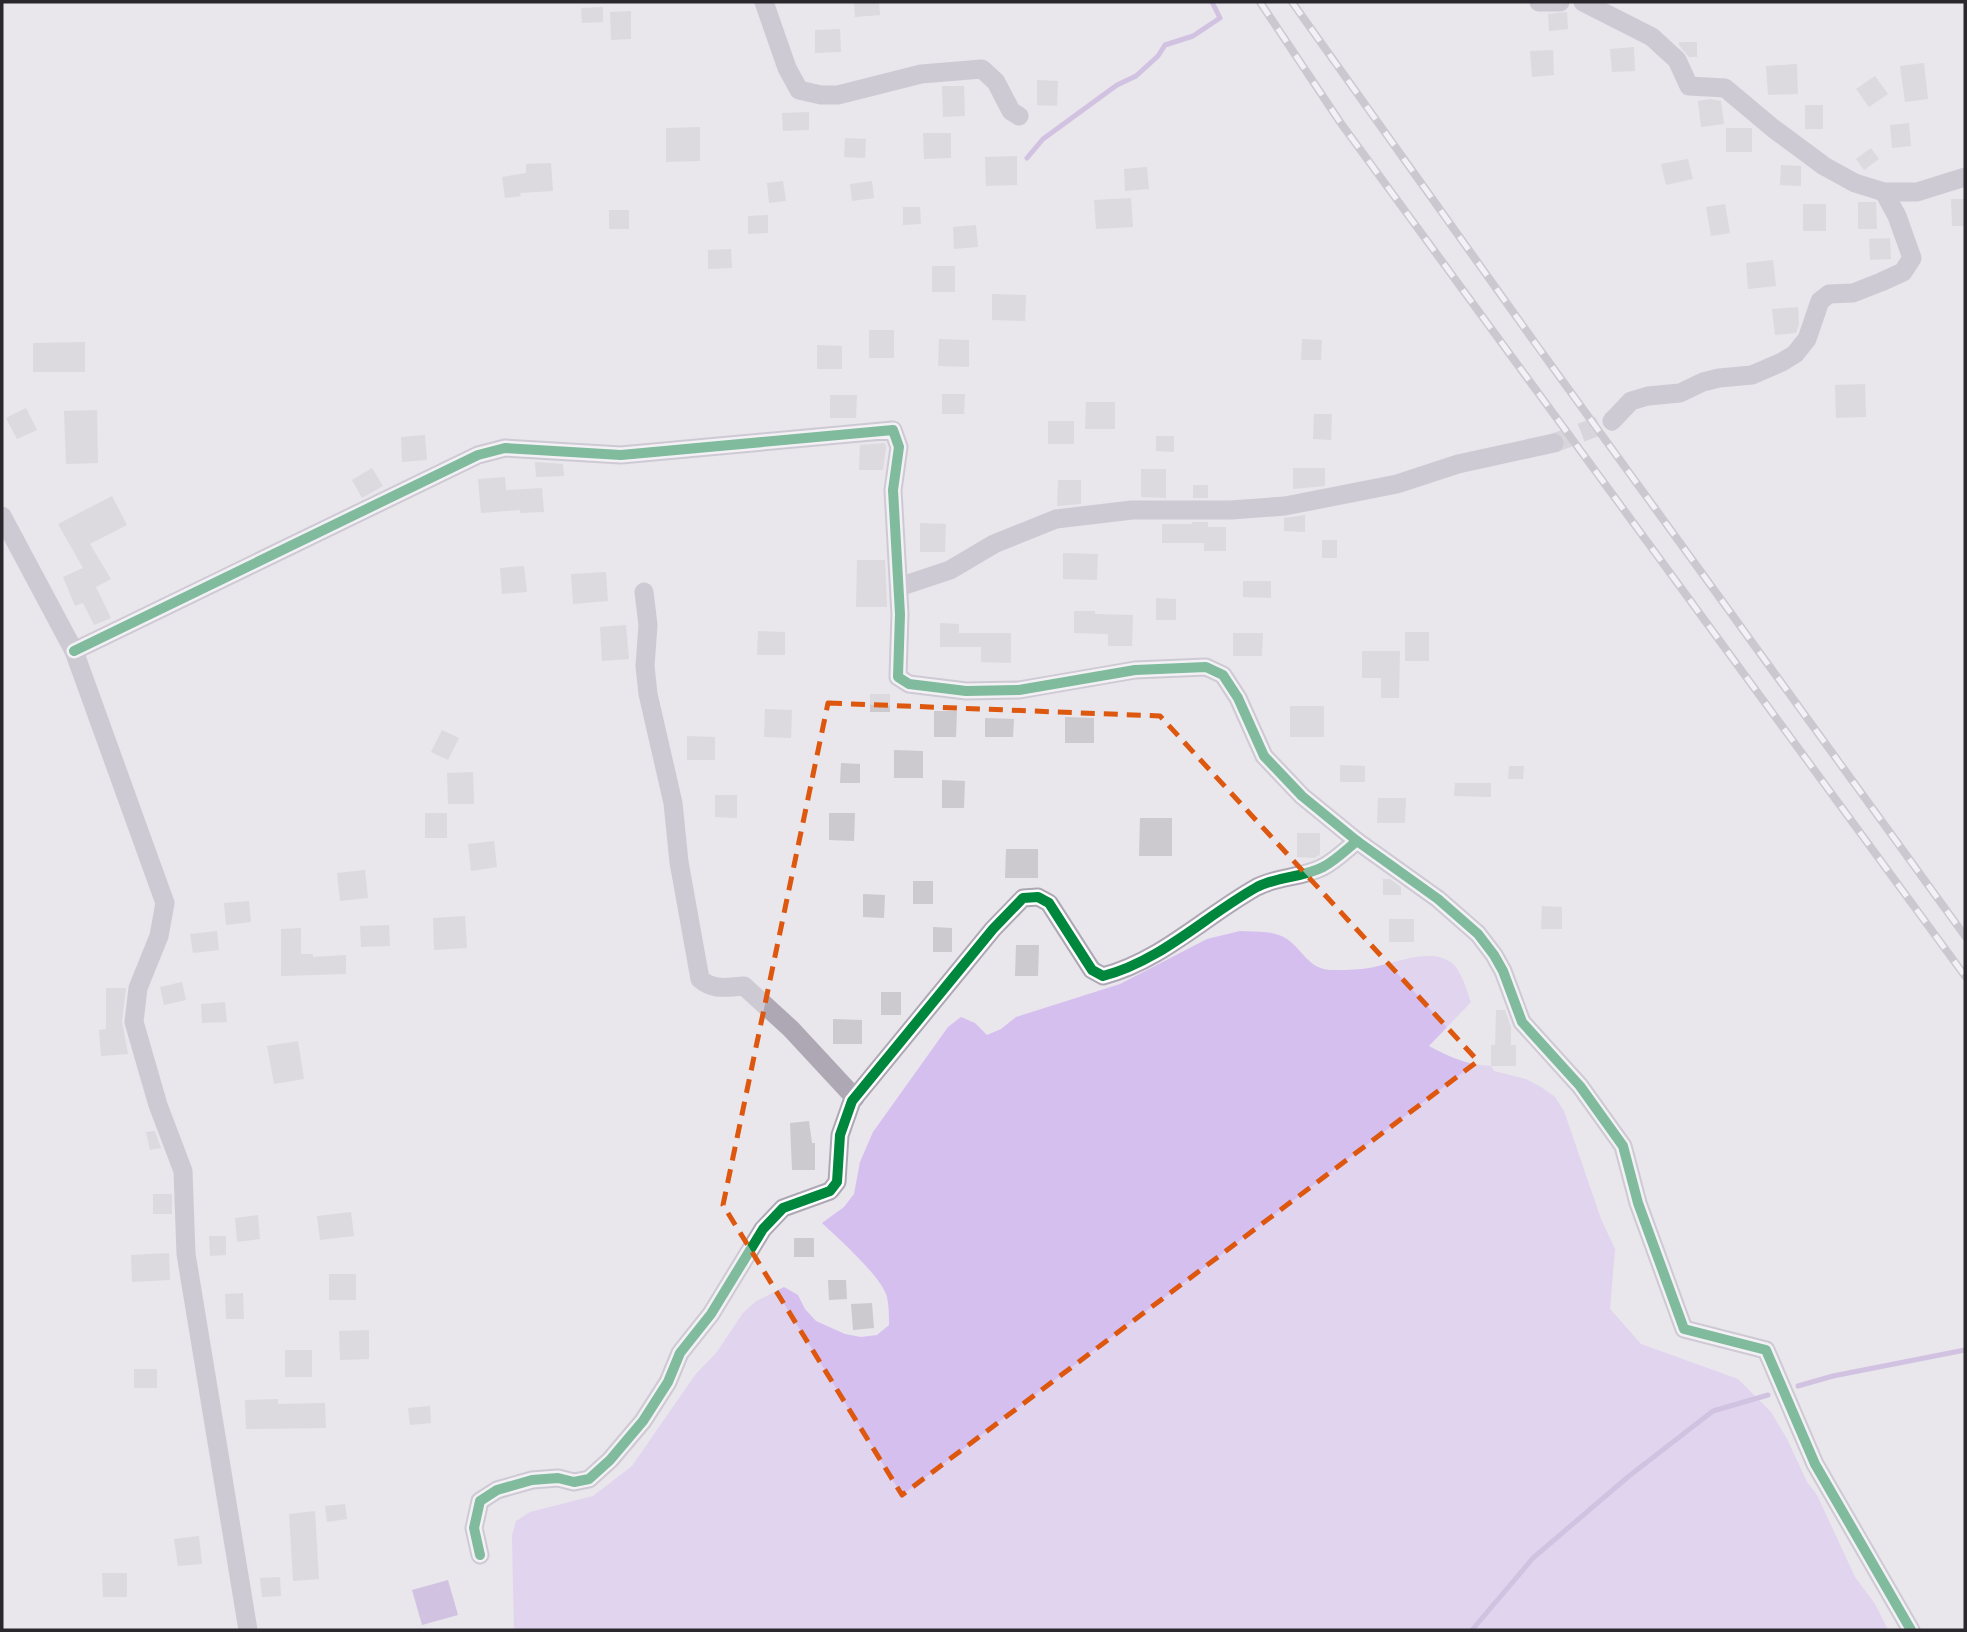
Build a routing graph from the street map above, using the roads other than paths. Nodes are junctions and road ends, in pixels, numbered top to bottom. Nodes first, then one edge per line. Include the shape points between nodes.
1 (764, 2) edge
2 (1539, 2) edge
3 (1560, 2) edge
4 (1583, 2) edge
5 (1019, 116) dead end
6 (1965, 177) edge
7 (1884, 192) junction
8 (1612, 421) tunnel mouth
9 (1554, 443) tunnel mouth
10 (2, 516) edge
11 (899, 587) junction
12 (644, 592) dead end
13 (74, 651) junction
14 (1357, 841) junction
15 (855, 1098) junction
16 (480, 1555) dead end
17 (248, 1630) edge
18 (1911, 1630) edge

1 - 5 street via 799,90 838,95 921,74 982,69
2 - 3 street
4 - 7 street via 1652,37 1677,60 1689,86 1725,88 1824,166
6 - 7 street via 1917,192
7 - 8 street via 1912,258 1903,272 1853,293 1829,293 1820,301 1807,339 1782,362 1752,375 1718,378 1680,393 1631,401
9 - 11 street via 1458,464 1398,484 1284,506 1132,510 1056,519 994,544 950,570
10 - 13 street
11 - 13 street via 892,490 899,447 893,430 621,454 505,449 478,454
11 - 14 street via 898,677 909,684 966,691 1019,690 1135,670 1206,667 1223,675 1264,756 1302,796
12 - 15 street via 649,625 648,694 673,803 678,862 700,979 719,988 744,986
13 - 17 street via 164,903 159,936 138,988 134,1022 183,1171 186,1254
14 - 15 street via 1324,867 1278,877 1157,954 1103,976 1092,970 1049,903 1038,897 1023,898
14 - 18 street via 1438,899 1478,934 1494,955 1522,1022 1580,1086 1623,1146 1684,1329 1766,1350 1815,1464
15 - 16 street via 840,1135 837,1182 830,1191 783,1208 763,1229 711,1314 680,1353 643,1421 589,1479 532,1480 480,1501 474,1528

